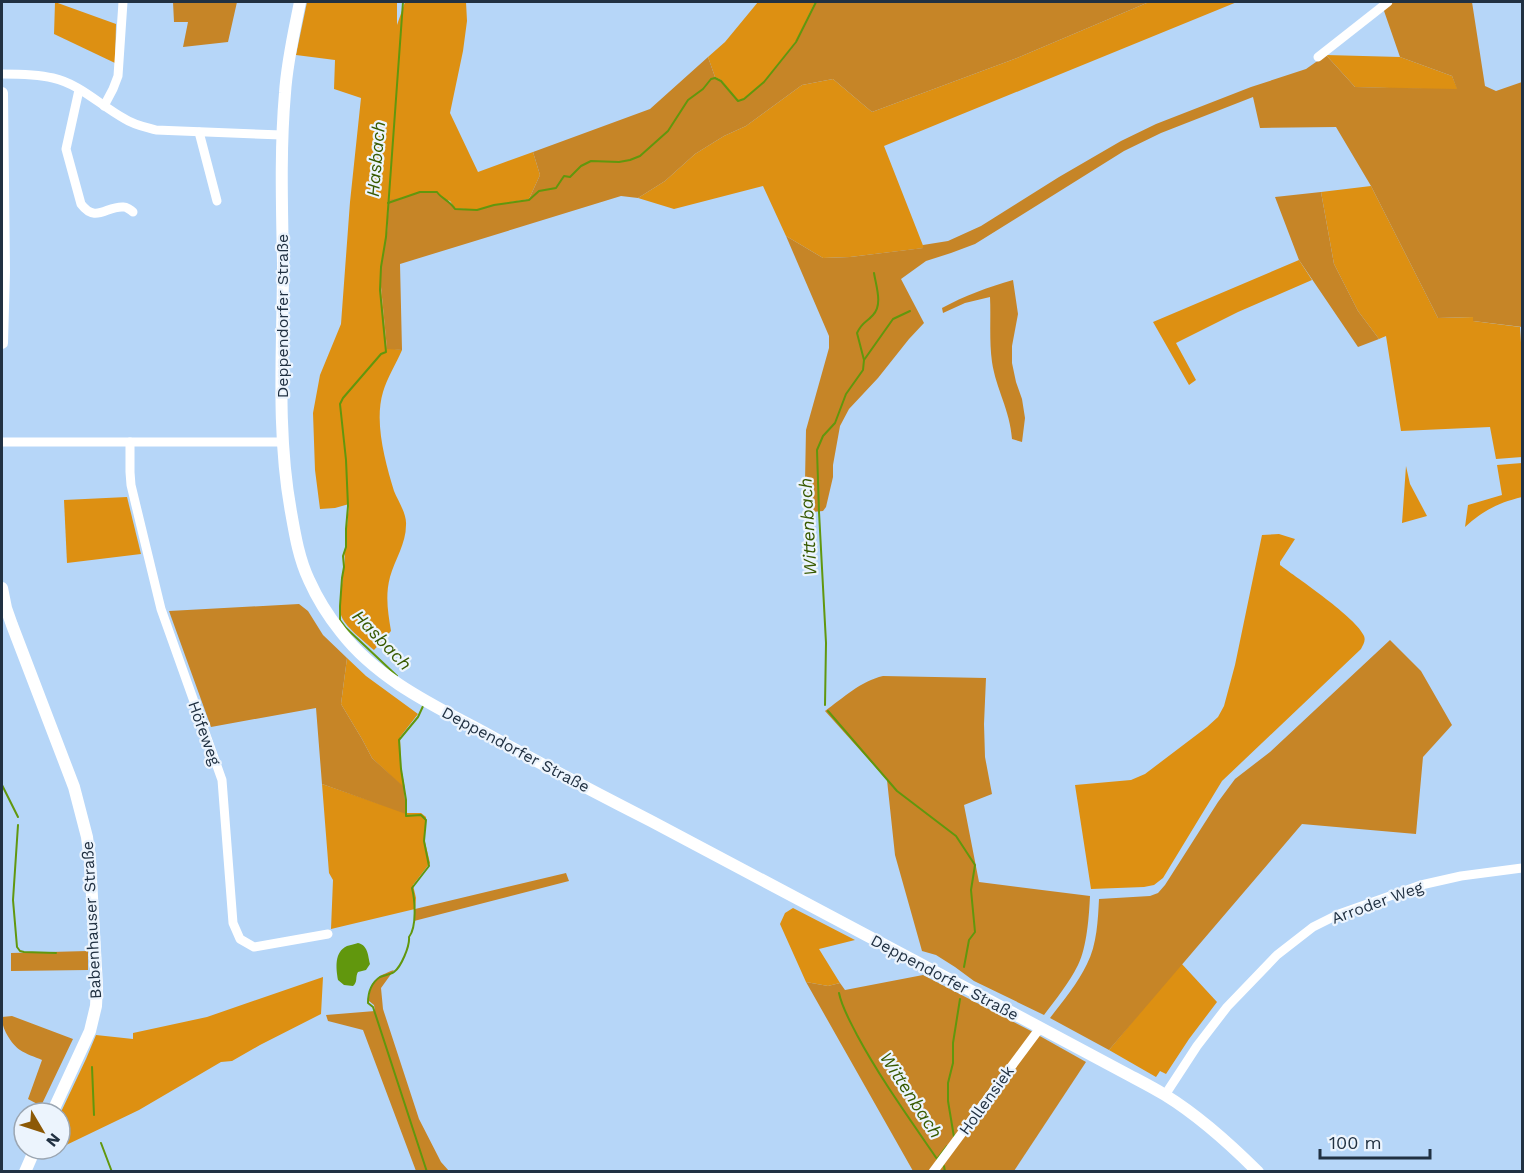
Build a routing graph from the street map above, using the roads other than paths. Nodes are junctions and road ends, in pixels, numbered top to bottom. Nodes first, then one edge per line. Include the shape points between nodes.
1 (123, 2) edge
2 (300, 2) edge
3 (1388, 2) edge
4 (1318, 57) dead end
5 (2, 74) edge
6 (79, 90) junction
7 (2, 93) edge
8 (104, 105) junction
9 (199, 132) junction
10 (282, 135) junction
11 (217, 201) dead end
12 (133, 212) dead end
13 (2, 344) edge
14 (2, 442) edge
15 (130, 442) junction
16 (282, 442) junction
17 (2, 588) edge
18 (1522, 867) edge
19 (328, 934) dead end
20 (1040, 1028) junction
21 (1165, 1095) junction
22 (58, 1101) edge
23 (933, 1172) edge
24 (1258, 1172) edge

1 - 8 street via 118,76
2 - 10 street, Deppendorfer Straße via 291,46
3 - 4 street
5 - 6 street via 53,78
6 - 8 street
6 - 12 street via 66,148 81,204 94,213 122,207
7 - 13 street
8 - 9 street via 144,127
9 - 10 street
9 - 11 street
10 - 16 street, Deppendorfer Straße
14 - 15 street
15 - 16 street
15 - 19 street, Höfeweg via 131,485 161,609 222,780 233,923 240,939 254,947
16 - 20 street, Deppendorfer Straße via 294,531 309,579 336,625 372,664 424,700 566,778
17 - 22 street, Babenhauser Straße via 14,631 74,787 90,855 96,1006 90,1031
18 - 21 street, Arroder Weg via 1421,885 1313,927 1276,955 1227,1007
20 - 21 street, Deppendorfer Straße
20 - 23 street, Hollensiek
21 - 24 street, Deppendorfer Straße

